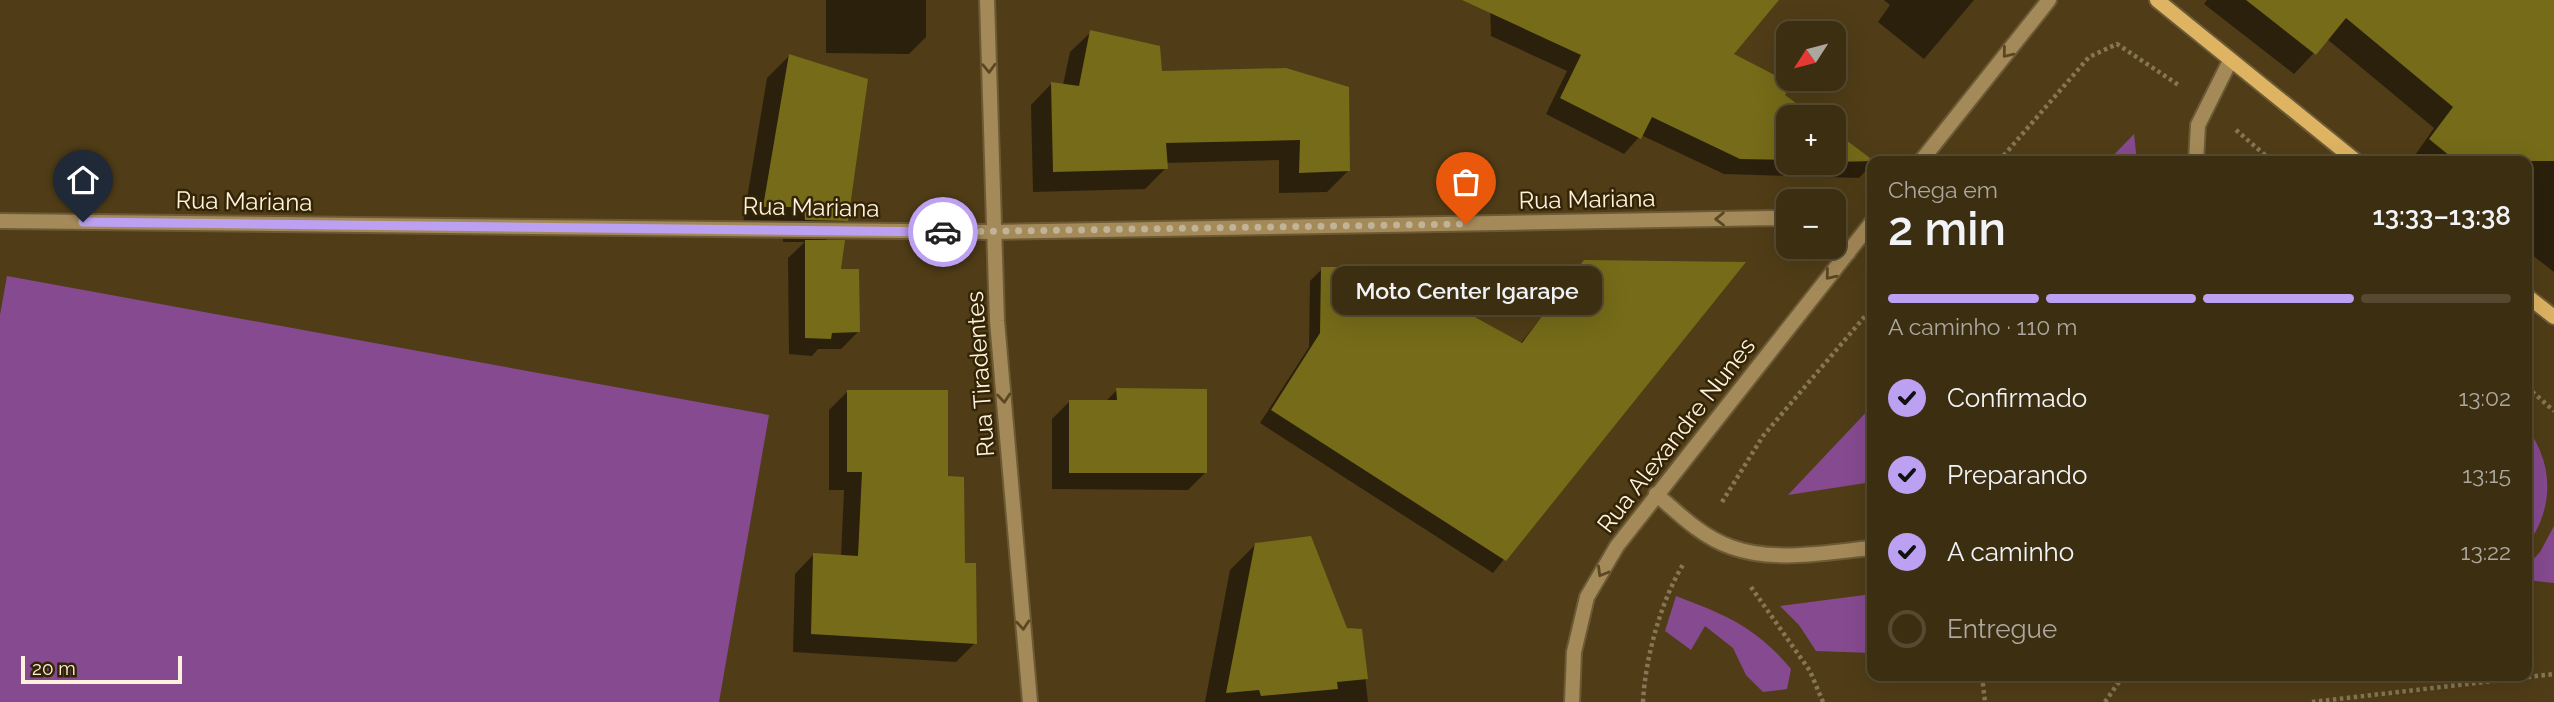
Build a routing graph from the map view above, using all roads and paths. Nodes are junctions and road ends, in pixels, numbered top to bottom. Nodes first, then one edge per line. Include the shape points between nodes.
1 (987, 0) edge
2 (2049, 0) edge
3 (2157, 0) edge
4 (2230, 61) junction
5 (2206, 103) junction
6 (1925, 156) edge
7 (2003, 156) edge
8 (2196, 156) edge
9 (2266, 156) edge
10 (2350, 156) edge
11 (1776, 218) edge
12 (0, 221) edge
13 (1867, 228) edge
14 (993, 232) junction
15 (1848, 253) joint
16 (2532, 300) edge
17 (1867, 315) edge
18 (2554, 317) edge
19 (2534, 393) joint
20 (2532, 396) edge
21 (2554, 411) edge
22 (1656, 494) junction
23 (1703, 532) junction
24 (1725, 544) junction
25 (1867, 548) edge
26 (2554, 674) edge
27 (2532, 676) edge
28 (1982, 681) edge
29 (2120, 681) edge
30 (2474, 681) edge
31 (1030, 702) edge
32 (1572, 702) edge
33 (1643, 702) edge
34 (1823, 702) edge
35 (1984, 702) edge
36 (2105, 702) edge
37 (2312, 702) edge

1 -> 14 street, Rua Tiradentes
2 -> 6 street
3 - 4 main road
4 - 5 street
4 - 10 main road
5 - 7 path via 2117,44 2089,57
5 - 8 street via 2198,125
5 - 9 path
11 -> 14 street, Rua Mariana
12 - 14 street, Rua Mariana
13 - 15 street, Rua Alexandre Nunes
14 -> 31 street, Rua Tiradentes
15 -> 22 street, Rua Alexandre Nunes
16 - 18 main road
17 - 23 path via 1763,436
19 - 20 path
19 - 21 path
22 - 23 street
22 -> 32 street, Rua Alexandre Nunes via 1617,545 1587,597 1574,652
23 - 24 street
23 - 33 path via 1675,578 1644,671
24 - 25 street via 1778,556
24 - 34 path via 1810,671
26 - 27 path
28 - 35 path
29 - 36 path
30 - 37 path

